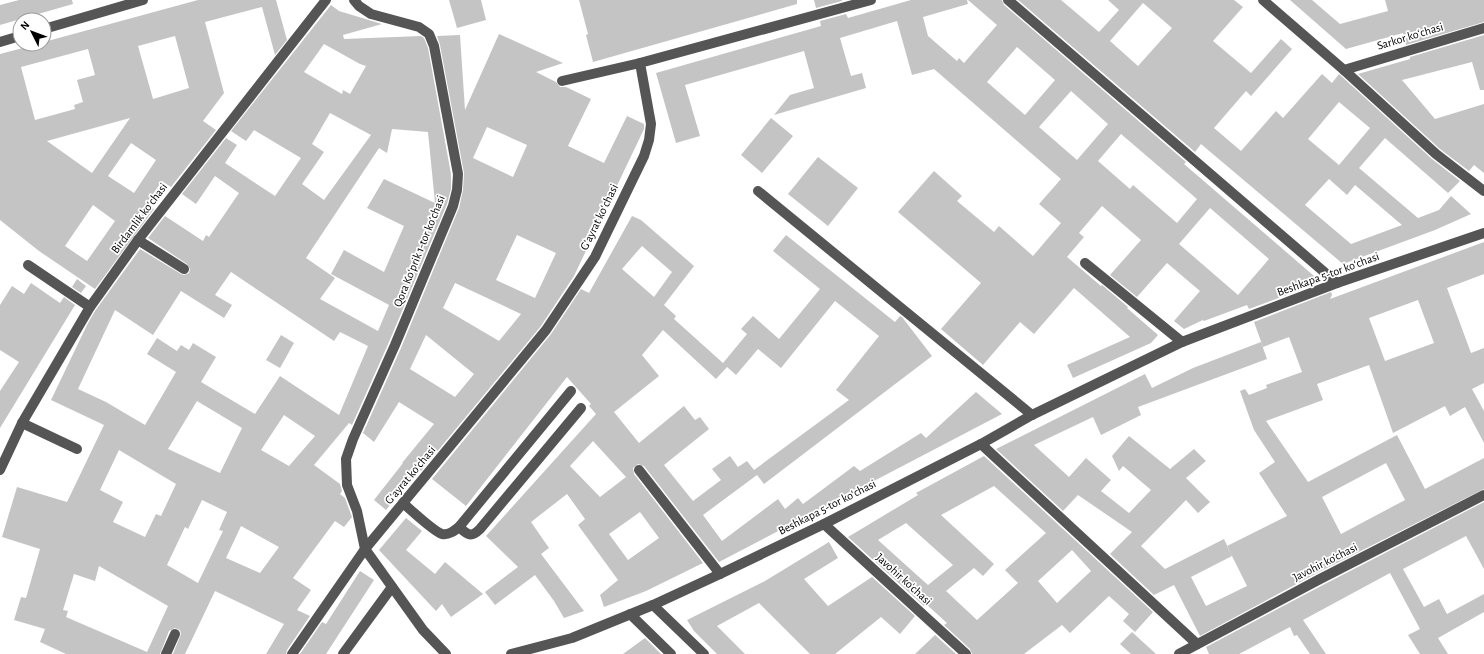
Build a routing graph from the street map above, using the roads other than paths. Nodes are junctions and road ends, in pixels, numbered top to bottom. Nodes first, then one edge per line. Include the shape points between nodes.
1 (143, 0) edge
2 (326, 0) edge
3 (354, 0) edge
4 (871, 0) edge
5 (1008, 0) edge
6 (1263, 0) edge
7 (52, 27) edge
8 (1484, 28) edge
9 (12, 38) edge
10 (0, 42) edge
11 (640, 63) junction
12 (1344, 70) junction
13 (562, 81) dead end
14 (758, 191) dead end
15 (1484, 191) edge
16 (1484, 233) edge
17 (138, 240) junction
18 (1085, 262) dead end
19 (28, 265) dead end
20 (184, 269) dead end
21 (1338, 283) junction
22 (90, 307) junction
23 (1182, 342) junction
24 (571, 391) dead end
25 (581, 408) dead end
26 (1032, 415) junction
27 (22, 423) junction
28 (981, 444) junction
29 (77, 449) dead end
30 (0, 470) edge
31 (639, 470) dead end
32 (1484, 495) edge
33 (403, 503) junction
34 (824, 524) junction
35 (459, 527) junction
36 (365, 549) junction
37 (720, 574) junction
38 (392, 587) junction
39 (652, 605) junction
40 (630, 614) junction
41 (175, 634) dead end
42 (1197, 644) junction
43 (166, 654) edge
44 (292, 654) edge
45 (343, 654) edge
46 (446, 654) edge
47 (511, 654) edge
48 (671, 654) edge
49 (704, 654) edge
50 (966, 654) edge
51 (1179, 654) edge

1 - 7 street
2 - 17 street, Birdamlik koʻchasi
3 - 36 street, Qora Koʻprik 1-tor koʻchasi via 371,14 419,27 430,34 458,174 453,206 395,345 352,439 346,459 347,484 358,511
4 - 11 street
5 - 21 street
6 - 12 street
8 - 12 street, Sarkor koʻchasi
9 - 10 street
11 - 13 street
11 - 33 street, Gʻayrat koʻchasi via 651,124 649,140 644,156 595,257 546,330
12 - 15 street via 1436,154
14 - 26 street
16 - 21 street, Beshkapa 5-tor koʻchasi
17 - 20 street
17 - 22 street, Birdamlik koʻchasi
18 - 23 street
19 - 22 street
21 - 23 street, Beshkapa 5-tor koʻchasi
22 - 27 street, Birdamlik koʻchasi
23 - 26 street, Beshkapa 5-tor koʻchasi
24 - 35 street
25 - 35 street via 475,534 466,534
26 - 28 street, Beshkapa 5-tor koʻchasi
27 - 29 street
27 - 30 street, Birdamlik koʻchasi
28 - 34 street, Beshkapa 5-tor koʻchasi
28 - 42 street
31 - 37 street
32 - 42 street, Javohir ko'chasi
33 - 35 street via 441,534 451,533
33 - 36 street, Gʻayrat koʻchasi
34 - 37 street, Beshkapa 5-tor koʻchasi
34 - 50 street, Javohir ko'chasi
36 - 38 street
36 - 44 street, Gʻayrat koʻchasi
37 - 39 street, Beshkapa 5-tor koʻchasi
38 - 45 street
38 - 46 street via 423,630
39 - 40 street, Beshkapa 5-tor koʻchasi
39 - 49 street
40 - 47 street, Beshkapa 5-tor koʻchasi via 572,638
40 - 48 street
41 - 43 street
42 - 51 street, Javohir ko'chasi

